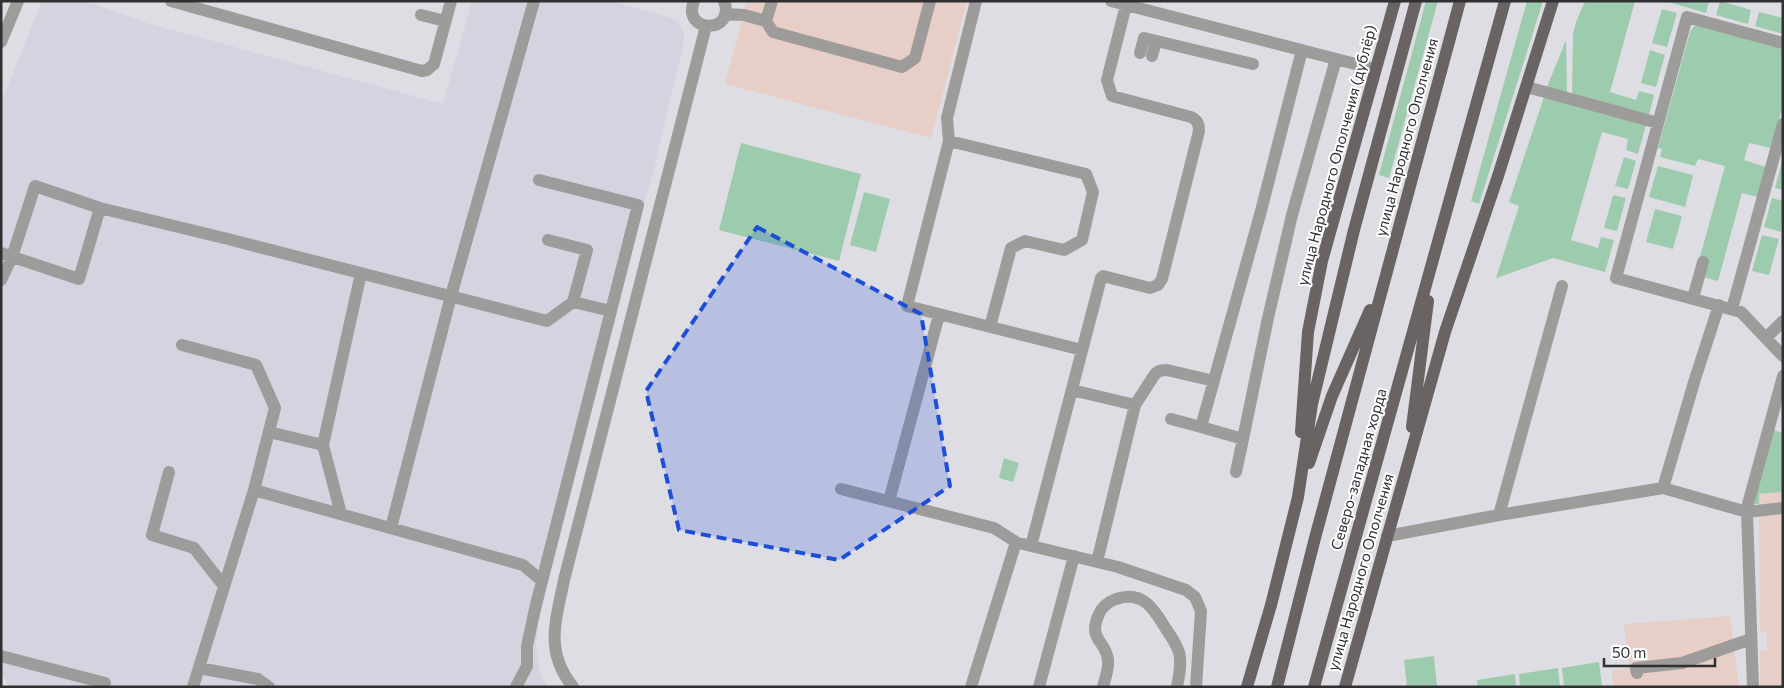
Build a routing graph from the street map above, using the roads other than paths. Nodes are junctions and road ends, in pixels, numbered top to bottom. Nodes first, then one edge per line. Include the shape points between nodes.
1 (18, 1) edge
2 (171, 1) edge
3 (451, 1) edge
4 (534, 1) edge
5 (772, 1) edge
6 (930, 1) edge
7 (976, 1) edge
8 (1112, 1) edge
9 (1394, 1) edge
10 (1416, 1) edge
11 (1460, 1) edge
12 (1505, 1) edge
13 (1553, 1) edge
14 (692, 2) edge
15 (1126, 5) junction
16 (725, 8) edge
17 (420, 19) dead end
18 (766, 21) junction
19 (5, 22) edge
20 (444, 26) junction
21 (706, 26) junction
22 (1, 42) edge
23 (1783, 43) edge
24 (1302, 50) junction
25 (1146, 54) dead end
26 (1336, 59) junction
27 (1253, 64) dead end
28 (1375, 69) junction
29 (1527, 87) junction
30 (1658, 123) junction
31 (1783, 124) edge
32 (949, 141) junction
33 (539, 180) dead end
34 (100, 208) junction
35 (548, 240) dead end
36 (6, 255) edge
37 (1433, 259) junction
38 (1703, 262) dead end
39 (361, 273) junction
40 (1, 280) edge
41 (1384, 281) junction
42 (1562, 286) dead end
43 (450, 296) junction
44 (1693, 298) junction
45 (573, 302) junction
46 (1719, 305) junction
47 (1732, 309) junction
48 (611, 311) junction
49 (939, 314) junction
50 (1783, 321) edge
51 (990, 327) junction
52 (1766, 338) junction
53 (182, 345) dead end
54 (1082, 350) junction
55 (1783, 356) edge
56 (1783, 376) edge
57 (1214, 381) junction
58 (1072, 390) junction
59 (1135, 405) junction
60 (1172, 419) dead end
61 (1201, 427) junction
62 (269, 432) junction
63 (1243, 439) junction
64 (323, 445) junction
65 (1407, 467) junction
66 (169, 472) dead end
67 (1236, 472) dead end
68 (1663, 488) junction
69 (841, 489) dead end
70 (254, 490) junction
71 (1298, 497) junction
72 (889, 501) junction
73 (1783, 508) edge
74 (1747, 512) junction
75 (341, 514) junction
76 (1499, 516) junction
77 (391, 528) junction
78 (1387, 536) junction
79 (1016, 542) junction
80 (1030, 546) junction
81 (1074, 556) junction
82 (1098, 562) junction
83 (542, 581) junction
84 (224, 586) junction
85 (1751, 639) junction
86 (1, 656) edge
87 (199, 668) junction
88 (1637, 674) dead end
89 (105, 683) dead end
90 (193, 687) edge
91 (269, 687) edge
92 (516, 687) edge
93 (573, 687) edge
94 (971, 687) edge
95 (1039, 687) edge
96 (1103, 687) edge
97 (1178, 687) edge
98 (1196, 687) edge
99 (1247, 687) edge
100 (1277, 687) edge
101 (1314, 687) edge
102 (1345, 687) edge
103 (1753, 687) edge

1 - 19 street
2 - 20 street via 422,71 434,64
3 - 20 street
4 - 43 street
5 - 18 street
6 - 18 street via 915,58 902,67 773,32
7 - 32 street via 947,118
8 - 15 street
9 - 28 main road, улица Народного Ополчения (дублёр)
10 - 71 main road via 1354,230 1312,404
11 - 41 main road, улица Народного Ополчения
12 - 37 main road
13 - 29 main road
14 - 21 street via 694,17
15 - 24 street
15 - 54 street via 1107,80 1112,96 1191,117 1199,124 1199,131 1162,279 1150,288 1102,277
16 - 18 street
16 - 21 street via 720,22
17 - 20 street
19 - 22 street
21 - 93 street via 562,589 554,635 557,660
23 - 30 street via 1687,17
24 - 26 street
24 - 57 street
25 - 27 street via 1144,38
26 - 28 street
26 - 63 street via 1292,215
28 - 71 main road, улица Народного Ополчения (дублёр) via 1324,253 1308,332
29 - 30 street
29 - 65 main road via 1445,332
30 - 44 street via 1616,278
31 - 47 street
32 - 49 street via 907,306
32 - 51 street via 1086,174 1092,192 1082,240 1064,250 1025,241 1011,248
33 - 48 street via 638,205
34 - 36 street via 35,186
34 - 36 street via 79,279
34 - 39 street
35 - 45 street via 587,250
36 - 40 street
37 - 65 main road
37 - 101 main road, Северо-западная хорда
38 - 44 street
39 - 43 street
39 - 64 street
41 - 71 main road via 1332,396
41 - 100 main road, Северо-западная хорда
42 - 76 street
43 - 45 street via 547,321
43 - 77 street
44 - 46 street
45 - 48 street
46 - 47 street
46 - 68 street
47 - 52 street via 1741,312
48 - 83 street
49 - 51 street
49 - 72 street
50 - 52 street
51 - 54 street
52 - 55 street
53 - 62 street via 256,365 276,408
54 - 58 street
56 - 74 street
57 - 59 street via 1161,370
57 - 61 street
58 - 59 street
58 - 80 street
59 - 82 street
60 - 61 street
61 - 63 street
62 - 64 street
62 - 70 street
63 - 67 street
64 - 75 street
65 - 78 main road, улица Народного Ополчения
66 - 84 street via 152,534 194,548
68 - 74 street
68 - 76 street
69 - 72 street
70 - 75 street
70 - 84 street
71 - 99 main road
72 - 79 street via 994,528
73 - 74 street
74 - 85 street
75 - 77 street
76 - 78 street
77 - 83 street via 523,565
78 - 102 main road, улица Народного Ополчения
79 - 80 street
79 - 94 street
80 - 81 street
81 - 82 street
81 - 95 street
82 - 98 street via 1186,590 1196,597 1201,611
83 - 92 street via 528,646 528,666
84 - 87 street
85 - 88 street via 1682,663 1636,668
85 - 103 street
86 - 89 street
87 - 90 street
87 - 91 street via 258,679
96 - 97 street via 1108,658 1095,635 1095,625 1105,605 1122,597 1136,597 1153,607 1178,651

